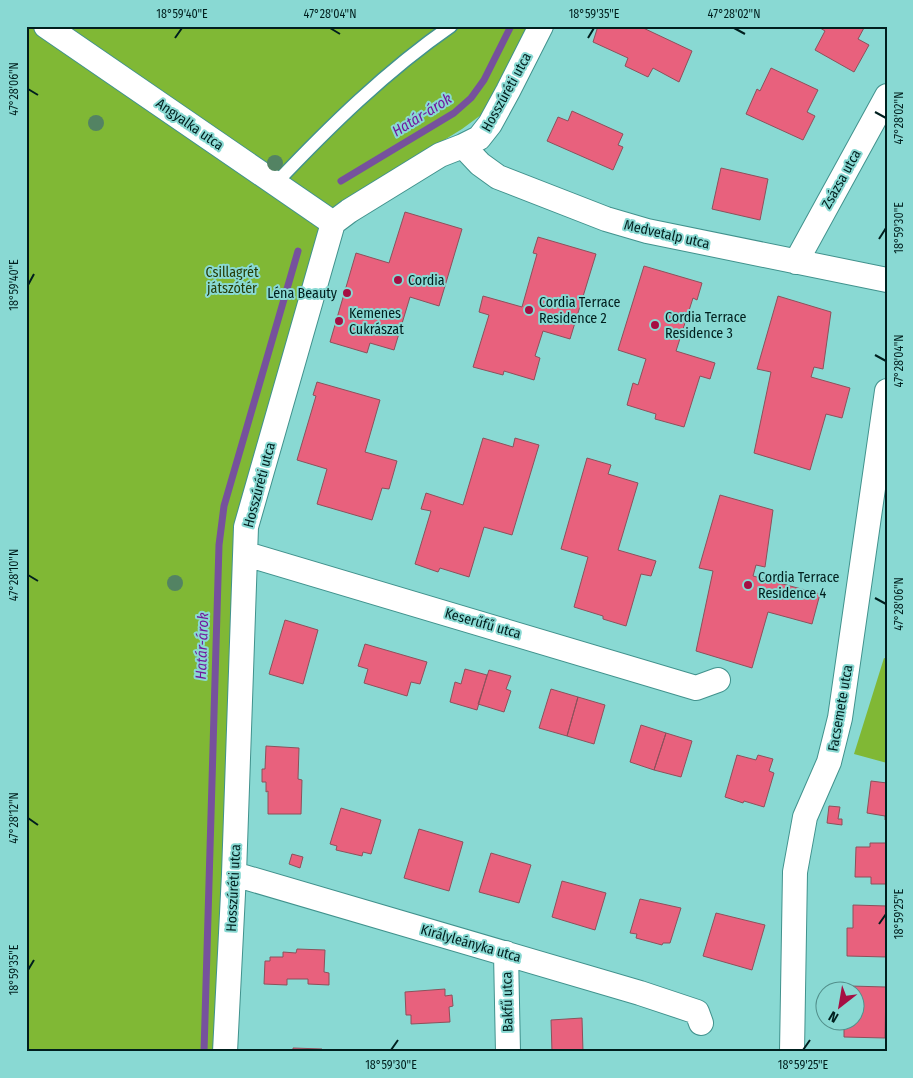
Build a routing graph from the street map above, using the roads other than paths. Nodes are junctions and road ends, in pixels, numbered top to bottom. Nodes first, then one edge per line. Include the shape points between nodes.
1 (46, 26) edge
2 (451, 26) edge
3 (541, 26) edge
4 (887, 96) edge
5 (463, 146) junction
6 (275, 184) junction
7 (333, 223) junction
8 (796, 262) junction
9 (887, 280) edge
10 (887, 391) edge
11 (246, 554) junction
12 (718, 680) dead end
13 (234, 874) junction
14 (506, 953) junction
15 (700, 1023) dead end
16 (225, 1052) edge
17 (508, 1052) edge
18 (792, 1052) edge

1 - 6 street, Angyalka utca
2 - 6 lane via 416,50 324,132
3 - 5 street, Hosszúréti utca via 490,124 479,138
4 - 8 street, Zsázsa utca
5 - 7 street, Hosszúréti utca via 440,155
5 - 8 street, Medvetalp utca via 498,177 606,218 647,231
6 - 7 street, Angyalka utca
7 - 11 street, Hosszúréti utca via 246,527
8 - 9 street, Medvetalp utca
10 - 18 street, Facsemete utca via 840,718 829,762 805,817 797,854
11 - 12 street, Keserűfű utca via 696,688
11 - 13 street, Hosszúréti utca
13 - 14 street, Királyleányka utca
13 - 16 street, Hosszúréti utca
14 - 15 street, Királyleányka utca via 697,1012
14 - 17 street, Bakfű utca

